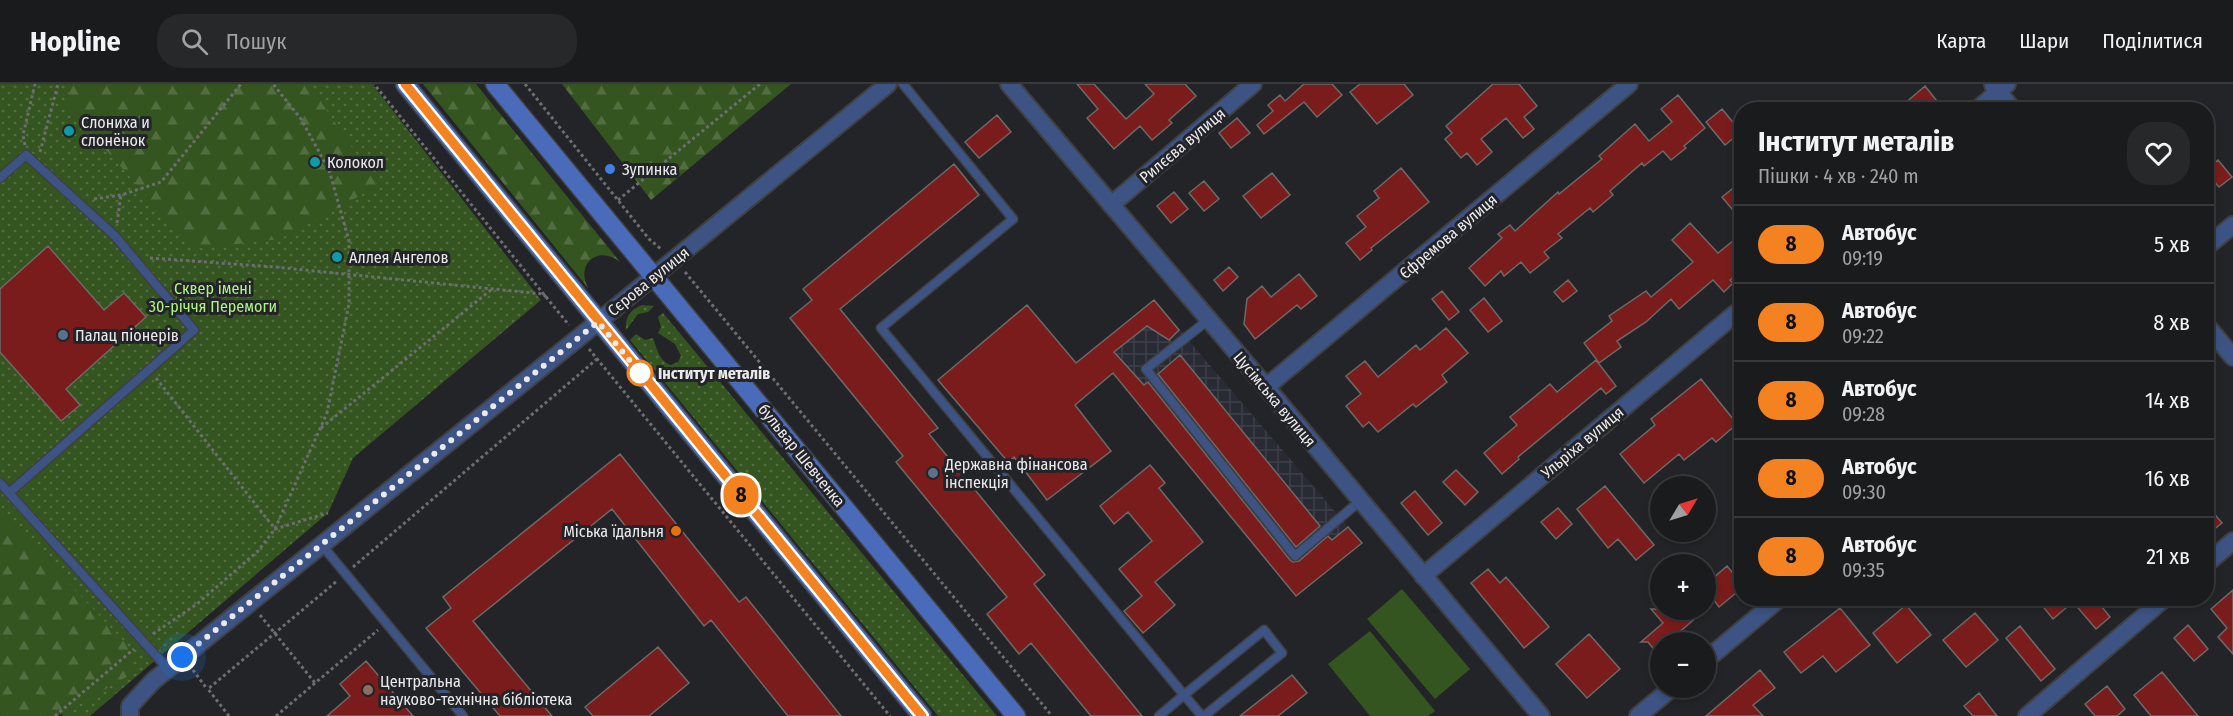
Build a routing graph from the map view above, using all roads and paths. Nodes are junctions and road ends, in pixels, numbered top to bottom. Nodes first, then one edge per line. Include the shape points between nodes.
1 (35, 84) edge
2 (58, 84) edge
3 (241, 84) edge
4 (273, 84) edge
5 (374, 84) edge
6 (405, 84) edge
7 (495, 84) edge
8 (525, 84) edge
9 (760, 84) edge
10 (888, 84) edge
11 (903, 84) edge
12 (1009, 84) edge
13 (1253, 84) edge
14 (1629, 84) edge
15 (1999, 87) edge
16 (1985, 102) edge
17 (2008, 102) edge
18 (27, 155) junction
19 (0, 178) edge
20 (122, 195) junction
21 (618, 200) junction
22 (76, 201) junction
23 (1111, 205) junction
24 (2233, 225) edge
25 (115, 236) junction
26 (2214, 240) edge
27 (133, 256) junction
28 (674, 260) junction
29 (348, 274) junction
30 (654, 276) junction
31 (492, 289) junction
32 (546, 297) junction
33 (1734, 315) edge
34 (1208, 320) junction
35 (598, 322) junction
36 (2214, 334) edge
37 (579, 337) junction
38 (2233, 357) edge
39 (597, 359) junction
40 (149, 369) junction
41 (1266, 387) junction
42 (320, 428) junction
43 (0, 483) edge
44 (9, 493) junction
45 (1360, 501) junction
46 (328, 513) dead end
47 (275, 529) junction
48 (2233, 541) edge
49 (321, 544) junction
50 (2214, 557) edge
51 (346, 573) junction
52 (1423, 576) junction
53 (249, 602) junction
54 (1770, 606) edge
55 (2156, 606) edge
56 (387, 623) junction
57 (274, 633) junction
58 (142, 642) junction
59 (1716, 652) edge
60 (182, 657) junction
61 (168, 669) junction
62 (315, 683) junction
63 (1184, 695) junction
64 (1660, 698) edge
65 (130, 711) edge
66 (55, 716) edge
67 (229, 716) edge
68 (276, 716) edge
69 (463, 716) edge
70 (890, 716) edge
71 (922, 716) edge
72 (1016, 716) edge
73 (1052, 716) edge
74 (1159, 716) edge
75 (1203, 716) edge
76 (1541, 716) edge
77 (1638, 716) edge
78 (2027, 716) edge

1 - 18 path via 23,135
2 - 18 path via 40,152
3 - 20 path via 161,182
4 - 29 path via 301,119 329,170 349,241
5 - 32 path
6 - 35 main road
7 - 30 main road, бульвар Шевченка
8 - 21 path
9 - 21 path
10 - 28 street, Сєрова вулиця
11 - 63 lane via 1013,219 881,328
12 - 23 street, Цусімська вулиця
13 - 23 street, Рилєєва вулиця
14 - 41 street, Єфремова вулиця
15 - 16 street
15 - 17 street
18 - 19 lane
18 - 22 lane
20 - 22 path
20 - 25 path
21 - 28 path via 649,239
22 - 25 lane
23 - 34 street, Цусімська вулиця
24 - 26 street
25 - 27 lane
27 - 29 path
27 - 40 lane via 195,330
28 - 30 street, Сєрова вулиця
28 - 73 path
29 - 31 path
29 - 42 path via 349,304 327,412
30 - 35 street, Сєрова вулиця
30 - 72 main road, бульвар Шевченка
31 - 32 path
31 - 42 path
32 - 37 path
33 - 52 street, Ульріха вулиця
34 - 41 street, Цусімська вулиця
34 - 45 lane via 1146,369 1295,556
35 - 37 street, Сєрова вулиця
35 - 71 main road
36 - 38 street
37 - 39 path
37 - 49 street, Сєрова вулиця
39 - 51 path
39 - 70 path
40 - 44 lane
40 - 47 path
41 - 45 street, Цусімська вулиця
42 - 47 path
43 - 44 lane
44 - 58 lane
45 - 52 street, Цусімська вулиця
46 - 47 path
47 - 58 path via 258,551 197,604
48 - 50 street
49 - 51 lane
49 - 53 street, Сєрова вулиця
51 - 56 lane
51 - 57 path
52 - 76 street, Цусімська вулиця
53 - 57 path
53 - 60 street, Сєрова вулиця
54 - 59 street
55 - 78 street
56 - 62 path
56 - 69 lane
57 - 62 path
57 - 67 path via 208,689
58 - 61 lane
58 - 66 path
60 - 61 street, Сєрова вулиця
60 - 67 path
61 - 65 street, Сєрова вулиця via 153,681
62 - 68 path
63 - 74 lane
63 - 75 lane
63 - 75 lane via 1264,630 1282,653
64 - 77 street

